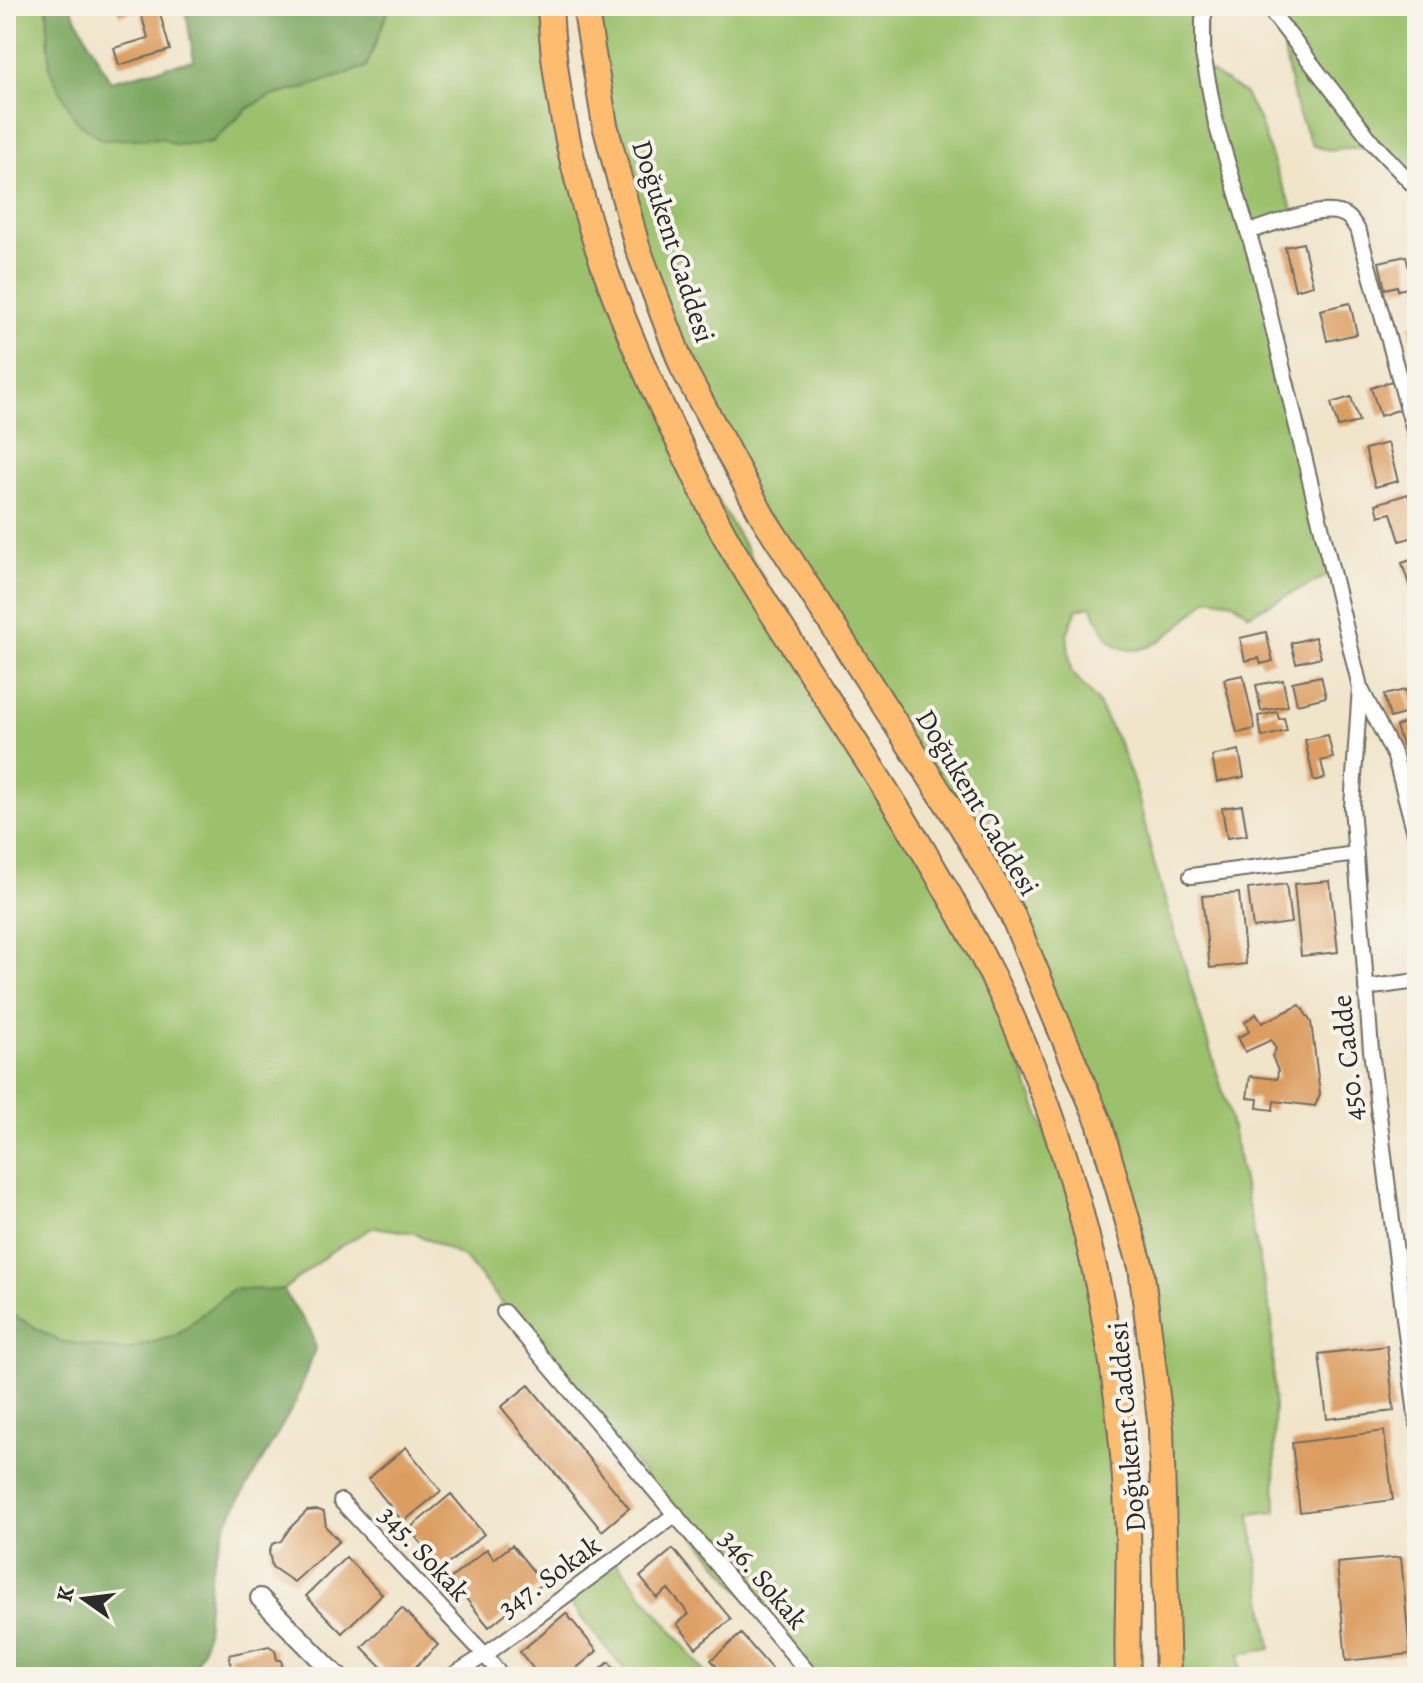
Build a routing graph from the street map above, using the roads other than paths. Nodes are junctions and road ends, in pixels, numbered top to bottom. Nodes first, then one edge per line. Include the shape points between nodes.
1 (550, 6) edge
2 (585, 6) edge
3 (1206, 6) edge
4 (1267, 6) edge
5 (1417, 189) edge
6 (1248, 232) junction
7 (1417, 442) edge
8 (1360, 687) junction
9 (1417, 769) edge
10 (1400, 776) junction
11 (1417, 841) edge
12 (1356, 854) junction
13 (1191, 876) dead end
14 (1417, 981) edge
15 (1366, 988) junction
16 (504, 1312) dead end
17 (1417, 1423) edge
18 (341, 1501) dead end
19 (676, 1514) junction
20 (260, 1598) dead end
21 (485, 1655) junction
22 (338, 1677) edge
23 (450, 1677) edge
24 (502, 1677) edge
25 (812, 1677) edge
26 (1128, 1677) edge
27 (1168, 1677) edge

1 - 26 main road, Doğukent Caddesi via 566,135 592,232 653,390 729,545 973,936 1058,1136 1098,1275 1120,1432 1128,1533
2 - 27 main road, Doğukent Caddesi via 605,125 637,246 683,368 763,517 1012,914 1099,1122 1141,1267 1161,1428
3 - 6 street via 1203,54 1216,124
4 - 5 street via 1364,132
6 - 7 street via 1319,212 1349,217 1359,232
6 - 8 street
8 - 10 street
8 - 12 street, 450. Cadde via 1352,807
9 - 10 street
10 - 11 street
12 - 13 street
12 - 15 street, 450. Cadde
14 - 15 street
15 - 17 street, 450. Cadde
16 - 19 street, 346. Sokak
18 - 21 street, 345. Sokak
19 - 21 street, 347. Sokak
19 - 25 street, 346. Sokak
20 - 22 street
21 - 23 street, 347. Sokak
21 - 24 street, 345. Sokak

